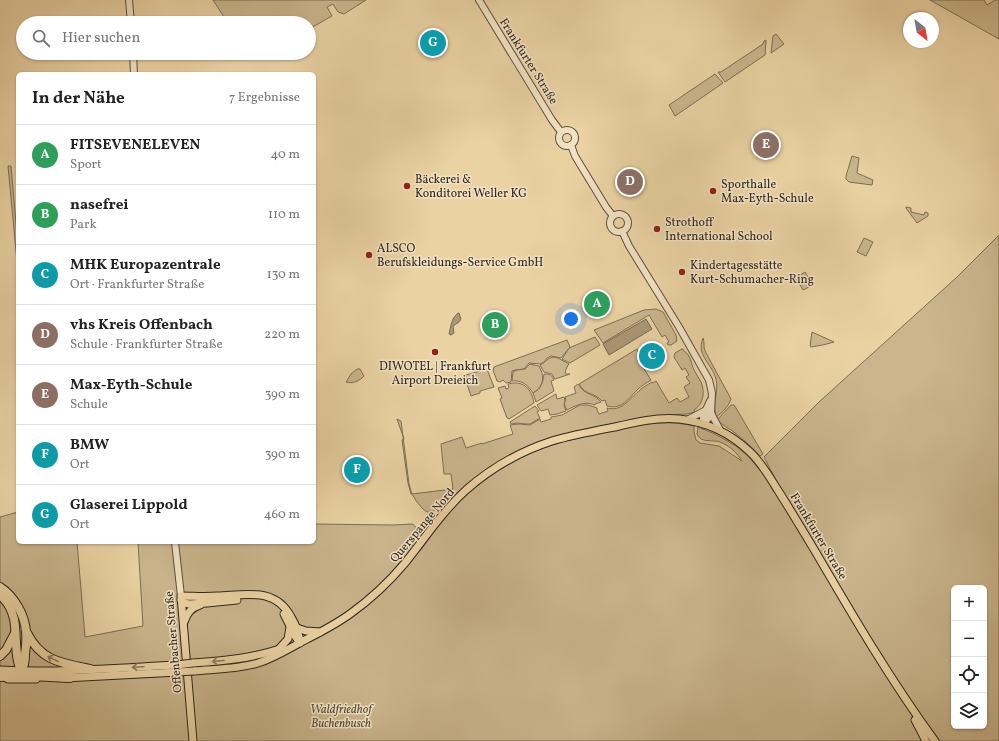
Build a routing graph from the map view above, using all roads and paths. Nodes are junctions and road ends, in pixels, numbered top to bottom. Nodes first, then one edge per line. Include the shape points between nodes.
1 (129, 0) edge
2 (479, 0) edge
3 (130, 16) edge
4 (133, 60) edge
5 (134, 72) edge
6 (561, 132) junction
7 (571, 145) junction
8 (613, 216) junction
9 (622, 231) junction
10 (708, 411) junction
11 (687, 420) junction
12 (703, 424) junction
13 (720, 430) junction
14 (175, 544) edge
15 (0, 587) edge
16 (0, 595) edge
17 (181, 597) junction
18 (207, 603) junction
19 (183, 624) junction
20 (294, 626) junction
21 (15, 632) junction
22 (26, 632) junction
23 (321, 632) junction
24 (300, 643) junction
25 (278, 650) junction
26 (0, 656) edge
27 (194, 667) junction
28 (178, 668) junction
29 (90, 669) junction
30 (0, 670) edge
31 (22, 671) junction
32 (0, 678) edge
33 (70, 678) junction
34 (894, 681) junction
35 (193, 741) edge
36 (926, 741) edge
37 (935, 741) edge

1 - 3 street
2 - 6 street, Frankfurter Straße
4 - 5 street
6 - 7 street via 560,142 564,146
6 - 7 street via 569,130 574,133 575,139
7 - 8 street via 575,156
8 - 9 street via 611,226 614,230
8 - 9 street via 620,214 627,219 628,224
9 - 10 street via 709,380 712,396
10 - 11 street
10 - 12 street via 708,419
10 - 13 street
11 - 12 main road, Querspange Nord
11 - 23 main road, Querspange Nord via 652,420 584,433 523,453 498,467 477,481 448,507 405,563 380,589 351,614
12 - 13 main road, Frankfurter Straße
13 - 34 main road, Frankfurter Straße via 752,454 770,476
14 - 17 street, Offenbacher Straße
15 - 22 highway via 16,602
16 - 21 highway via 13,614
17 - 18 main road via 184,603 188,604
17 - 19 main road, Offenbacher Straße
17 - 20 main road via 266,595 282,604
18 - 19 main road via 190,610
18 - 20 main road via 263,599 278,607
19 - 35 main road, Offenbacher Straße
20 - 23 main road via 306,631
20 - 24 main road via 295,636
20 - 25 main road via 288,639
21 - 26 highway via 10,644
21 - 31 highway
29 -> 22 highway via 57,662 46,656 34,646
22 - 31 highway
23 - 24 main road, Querspange Nord
24 - 25 main road
24 - 27 main road, Querspange Nord via 258,663
25 -> 27 main road
27 - 28 main road, bridge
28 -> 29 main road
28 - 33 main road
29 - 31 main road
30 - 31 main road
31 - 32 highway via 15,676
31 - 33 highway via 30,676
32 - 33 main road
34 - 36 main road, Frankfurter Straße
34 - 37 main road, Frankfurter Straße

